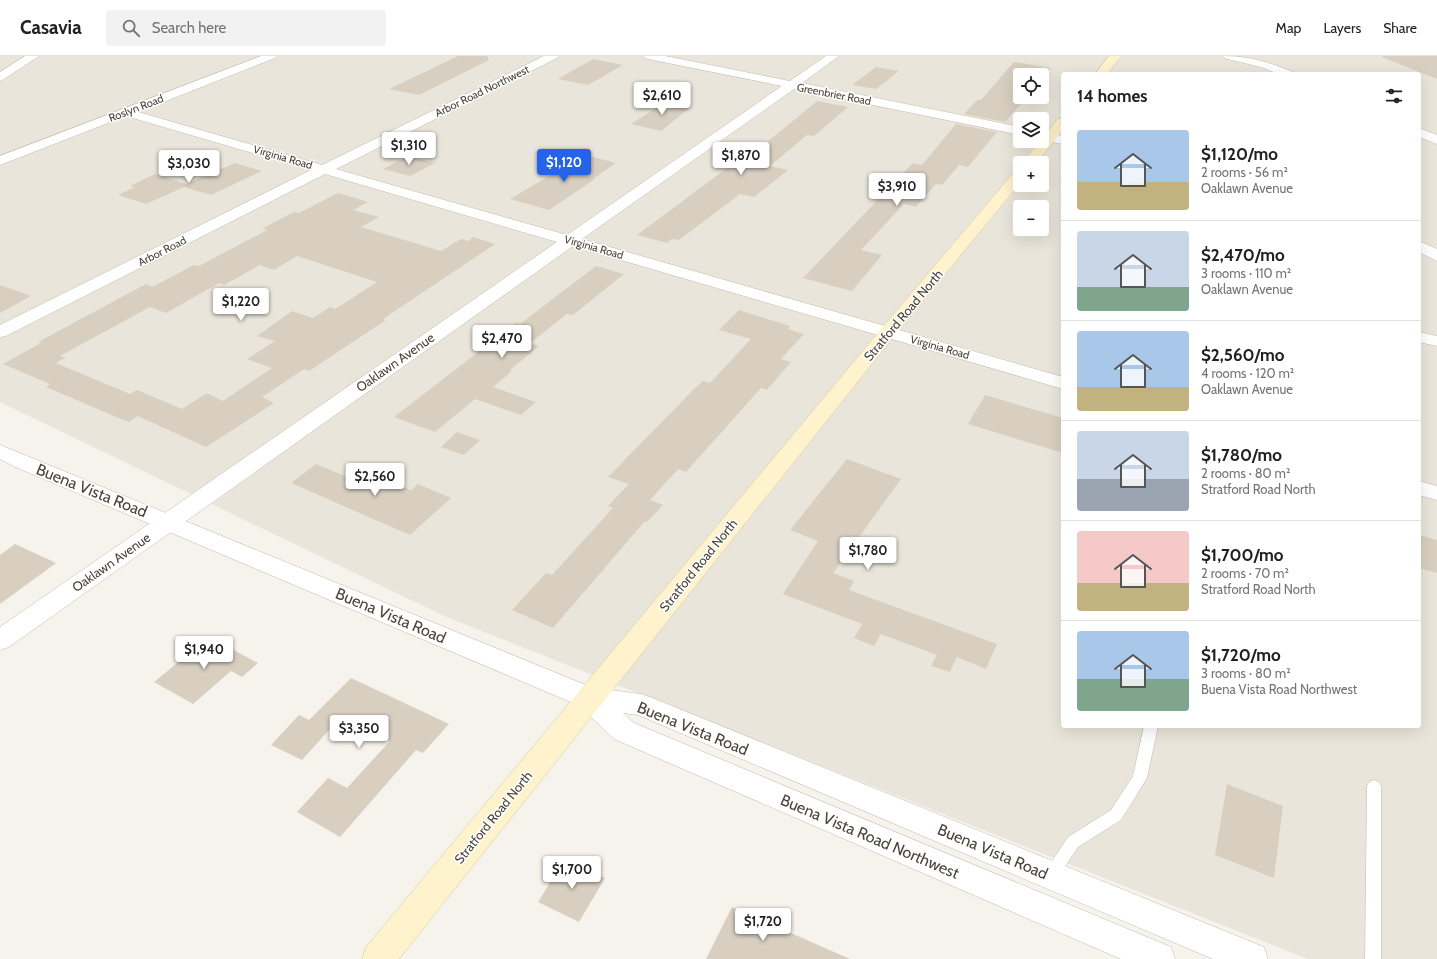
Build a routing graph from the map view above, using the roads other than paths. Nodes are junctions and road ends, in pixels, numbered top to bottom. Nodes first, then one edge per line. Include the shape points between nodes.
1 (33, 56) edge
2 (271, 56) edge
3 (553, 56) edge
4 (648, 56) edge
5 (833, 56) edge
6 (1116, 56) edge
7 (1228, 56) edge
8 (1103, 72) edge
9 (1284, 72) edge
10 (0, 77) edge
11 (792, 85) junction
12 (125, 112) junction
13 (1061, 125) edge
14 (1013, 130) edge
15 (1421, 133) edge
16 (1052, 137) edge
17 (1437, 140) edge
18 (1035, 156) edge
19 (0, 161) edge
20 (324, 169) junction
21 (1013, 182) edge
22 (570, 240) junction
23 (1421, 247) edge
24 (1437, 256) edge
25 (0, 332) edge
26 (888, 332) junction
27 (1421, 337) edge
28 (1437, 341) edge
29 (1061, 382) edge
30 (0, 451) edge
31 (1421, 489) edge
32 (1437, 493) edge
33 (168, 521) junction
34 (0, 640) edge
35 (589, 698) junction
36 (1150, 728) edge
37 (1374, 786) dead end
38 (1051, 875) junction
39 (378, 959) edge
40 (1159, 959) edge
41 (1252, 959) edge
42 (1373, 959) edge

1 - 10 street
2 - 12 street, Roslyn Road
3 - 20 street, Arbor Road Northwest
4 - 11 street, Greenbrier Road
5 - 11 street, Oaklawn Avenue
6 - 8 main road
7 - 9 street
11 - 14 street, Greenbrier Road
11 - 22 street, Oaklawn Avenue
12 - 19 street, Roslyn Road
12 - 20 street, Virginia Road
13 - 16 main road
15 - 17 street
16 - 18 main road
20 - 22 street, Virginia Road
20 - 25 street, Arbor Road
21 - 26 main road, Stratford Road North
22 - 26 street, Virginia Road
22 - 33 street, Oaklawn Avenue
23 - 24 street
26 - 29 street, Virginia Road
26 - 35 main road, Stratford Road North
27 - 28 street
30 - 33 street, Buena Vista Road
31 - 32 street
33 - 34 street, Oaklawn Avenue
33 - 35 street, Buena Vista Road
35 - 38 street, Buena Vista Road via 641,705
35 - 39 main road, Stratford Road North
35 - 40 street, Buena Vista Road Northwest via 624,731
36 - 38 lane via 1140,778 1116,815 1073,842
37 - 42 lane
38 - 41 street, Buena Vista Road

